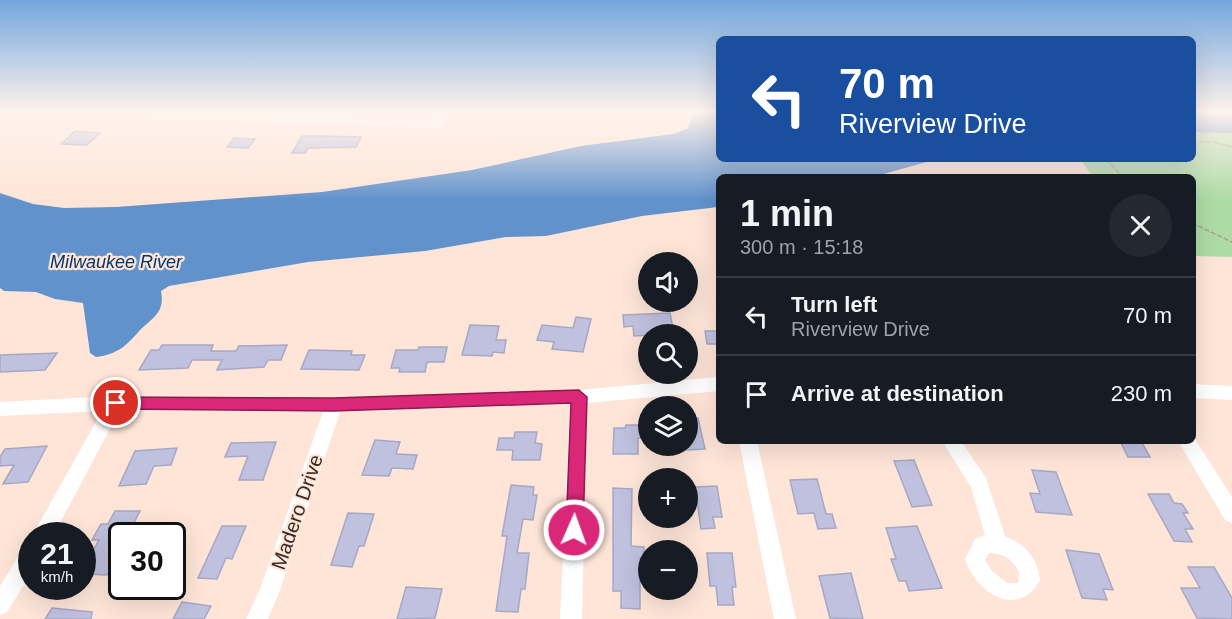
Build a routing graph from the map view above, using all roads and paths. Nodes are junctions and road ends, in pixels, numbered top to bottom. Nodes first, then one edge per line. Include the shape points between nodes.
1 (1196, 142) edge
2 (1232, 147) edge
3 (1109, 162) edge
4 (1120, 174) edge
5 (1196, 225) edge
6 (1232, 242) edge
7 (716, 384) edge
8 (1196, 391) edge
9 (1232, 393) edge
10 (579, 397) junction
11 (116, 403) junction
12 (334, 405) junction
13 (0, 409) edge
14 (749, 444) edge
15 (953, 444) edge
16 (1189, 444) edge
17 (1232, 514) edge
18 (50, 522) edge
19 (997, 543) dead end
20 (18, 576) edge
21 (0, 605) edge
22 (257, 619) edge
23 (571, 619) edge
24 (784, 619) edge

1 - 2 path
3 - 4 path
5 - 6 path
7 - 10 street
8 - 9 street
10 - 12 street
10 - 23 street
11 - 12 street
11 - 13 street
11 - 18 street
12 - 22 street, Madero Drive via 270,593
14 - 24 street
15 - 19 street via 979,484
16 - 17 street
20 - 21 street

